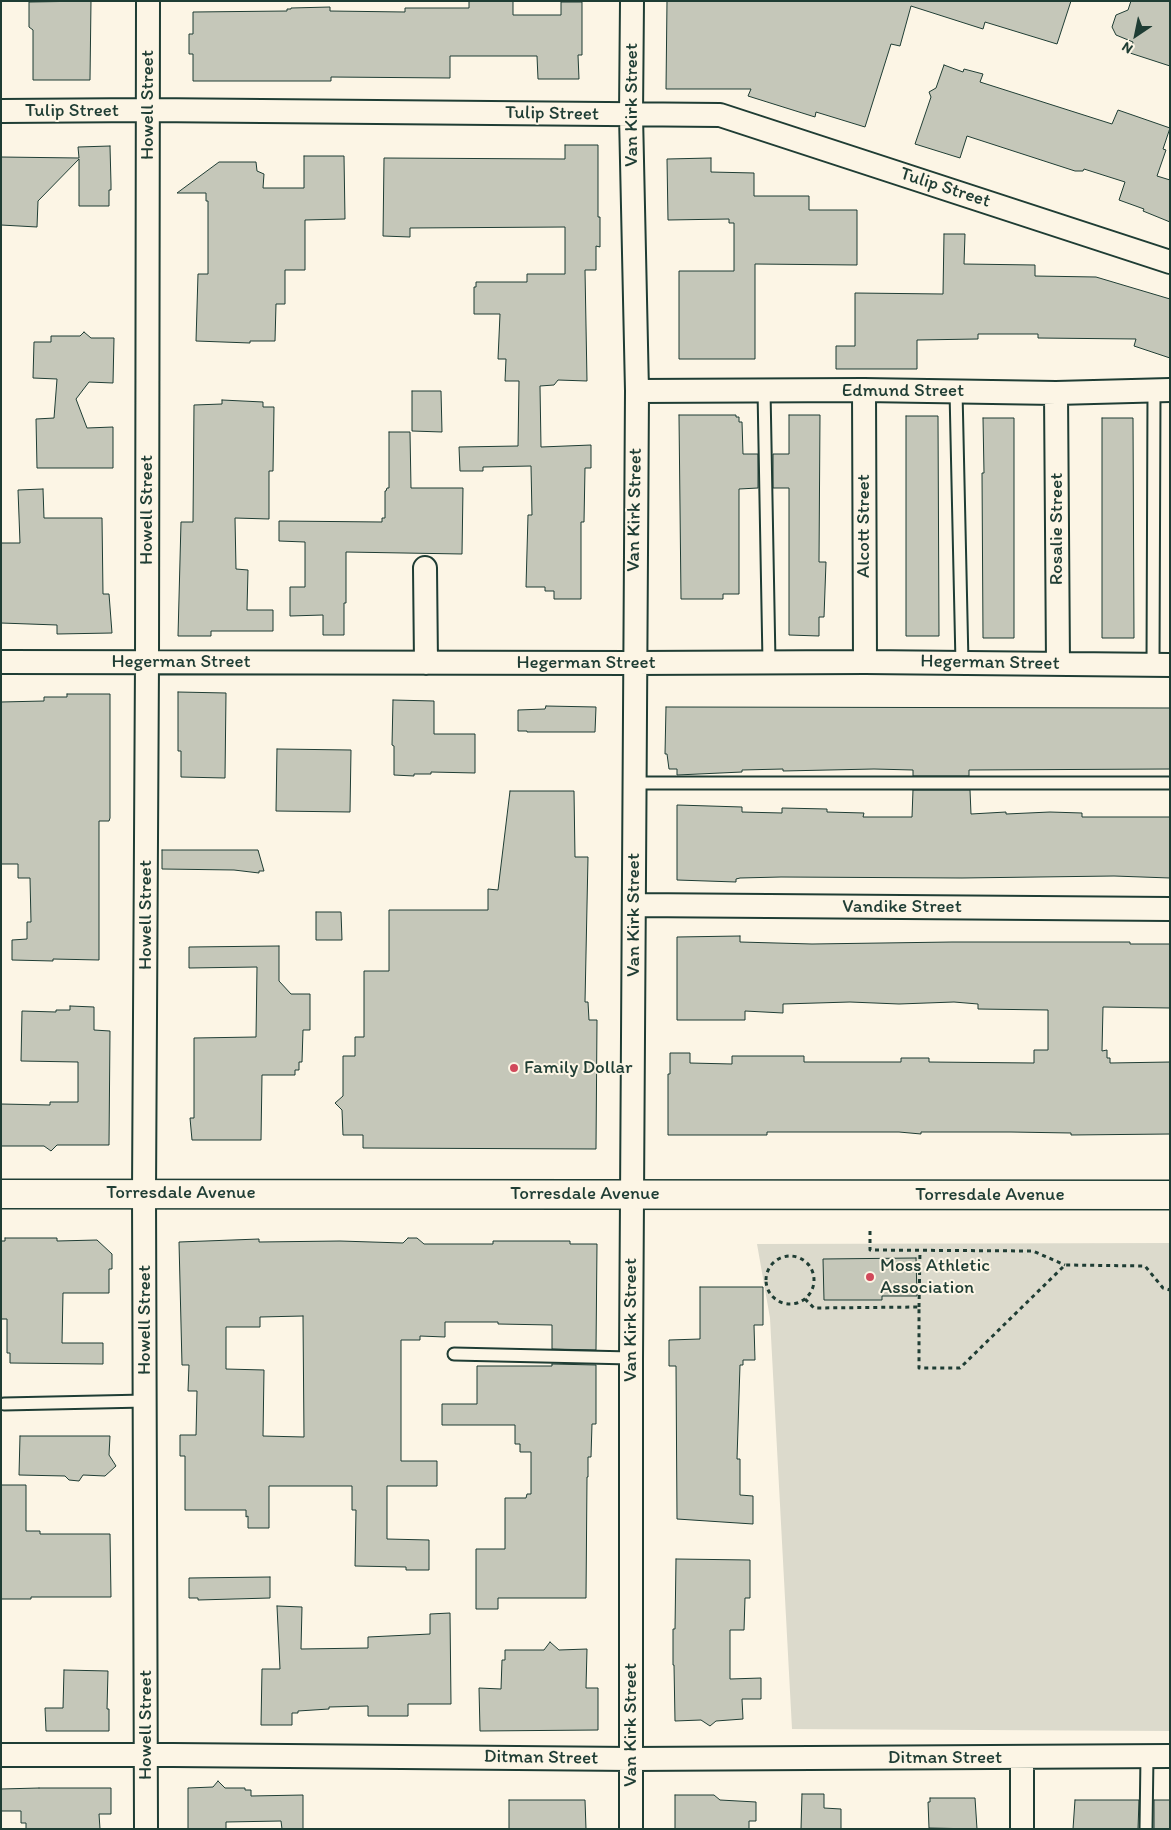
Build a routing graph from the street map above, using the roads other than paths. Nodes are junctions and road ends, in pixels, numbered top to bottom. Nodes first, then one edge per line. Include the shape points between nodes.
1 (148, 1) edge
2 (632, 1) edge
3 (148, 110) junction
4 (1, 111) edge
5 (632, 115) junction
6 (1170, 262) edge
7 (764, 390) junction
8 (864, 390) junction
9 (1162, 390) edge
10 (636, 391) junction
11 (956, 391) junction
12 (1056, 393) junction
13 (426, 568) dead end
14 (1, 662) edge
15 (147, 662) junction
16 (768, 662) junction
17 (865, 662) junction
18 (426, 663) junction
19 (634, 663) junction
20 (962, 663) junction
21 (1058, 664) junction
22 (1161, 665) edge
23 (634, 782) junction
24 (1170, 783) edge
25 (634, 905) junction
26 (1170, 909) edge
27 (144, 1193) junction
28 (1, 1194) edge
29 (632, 1195) junction
30 (1170, 1195) edge
31 (454, 1354) dead end
32 (631, 1358) junction
33 (145, 1402) junction
34 (4, 1404) dead end
35 (1, 1755) edge
36 (146, 1755) junction
37 (1147, 1756) junction
38 (1170, 1756) edge
39 (1022, 1758) junction
40 (631, 1759) junction
41 (146, 1829) edge
42 (631, 1829) edge
43 (1022, 1829) edge
44 (1146, 1829) edge

1 - 3 street, Howell Street
2 - 5 street, Van Kirk Street
3 - 4 street, Tulip Street
3 - 5 street, Tulip Street
3 - 15 street, Howell Street
5 - 6 street, Tulip Street via 720,115
5 - 10 street, Van Kirk Street
7 - 8 street, Edmund Street
7 - 10 street, Edmund Street
7 - 16 lane
8 - 11 street, Edmund Street
8 - 17 street, Alcott Street
9 - 12 street, Edmund Street
9 - 22 lane
10 - 19 street, Van Kirk Street
11 - 12 street, Edmund Street
11 - 20 lane
12 - 21 street, Rosalie Street
13 - 18 street
14 - 15 street, Hegerman Street
15 - 18 street, Hegerman Street
15 - 27 street, Howell Street
16 - 17 street, Hegerman Street
16 - 19 street, Hegerman Street
17 - 20 street, Hegerman Street
18 - 19 street, Hegerman Street
19 - 23 street, Van Kirk Street
20 - 21 street, Hegerman Street
21 - 22 street, Hegerman Street
23 - 24 lane
23 - 25 street, Van Kirk Street
25 - 26 street, Vandike Street
25 - 29 street, Van Kirk Street
27 - 28 street, Torresdale Avenue
27 - 29 street, Torresdale Avenue
27 - 33 street, Howell Street
29 - 30 street, Torresdale Avenue
29 - 32 street, Van Kirk Street
31 - 32 lane
32 - 40 street, Van Kirk Street
33 - 34 lane
33 - 36 street, Howell Street
35 - 36 street, Ditman Street
36 - 40 street, Ditman Street
36 - 41 street, Howell Street
37 - 38 street, Ditman Street
37 - 39 street, Ditman Street
37 - 44 lane
39 - 40 street, Ditman Street
39 - 43 street
40 - 42 street, Van Kirk Street

